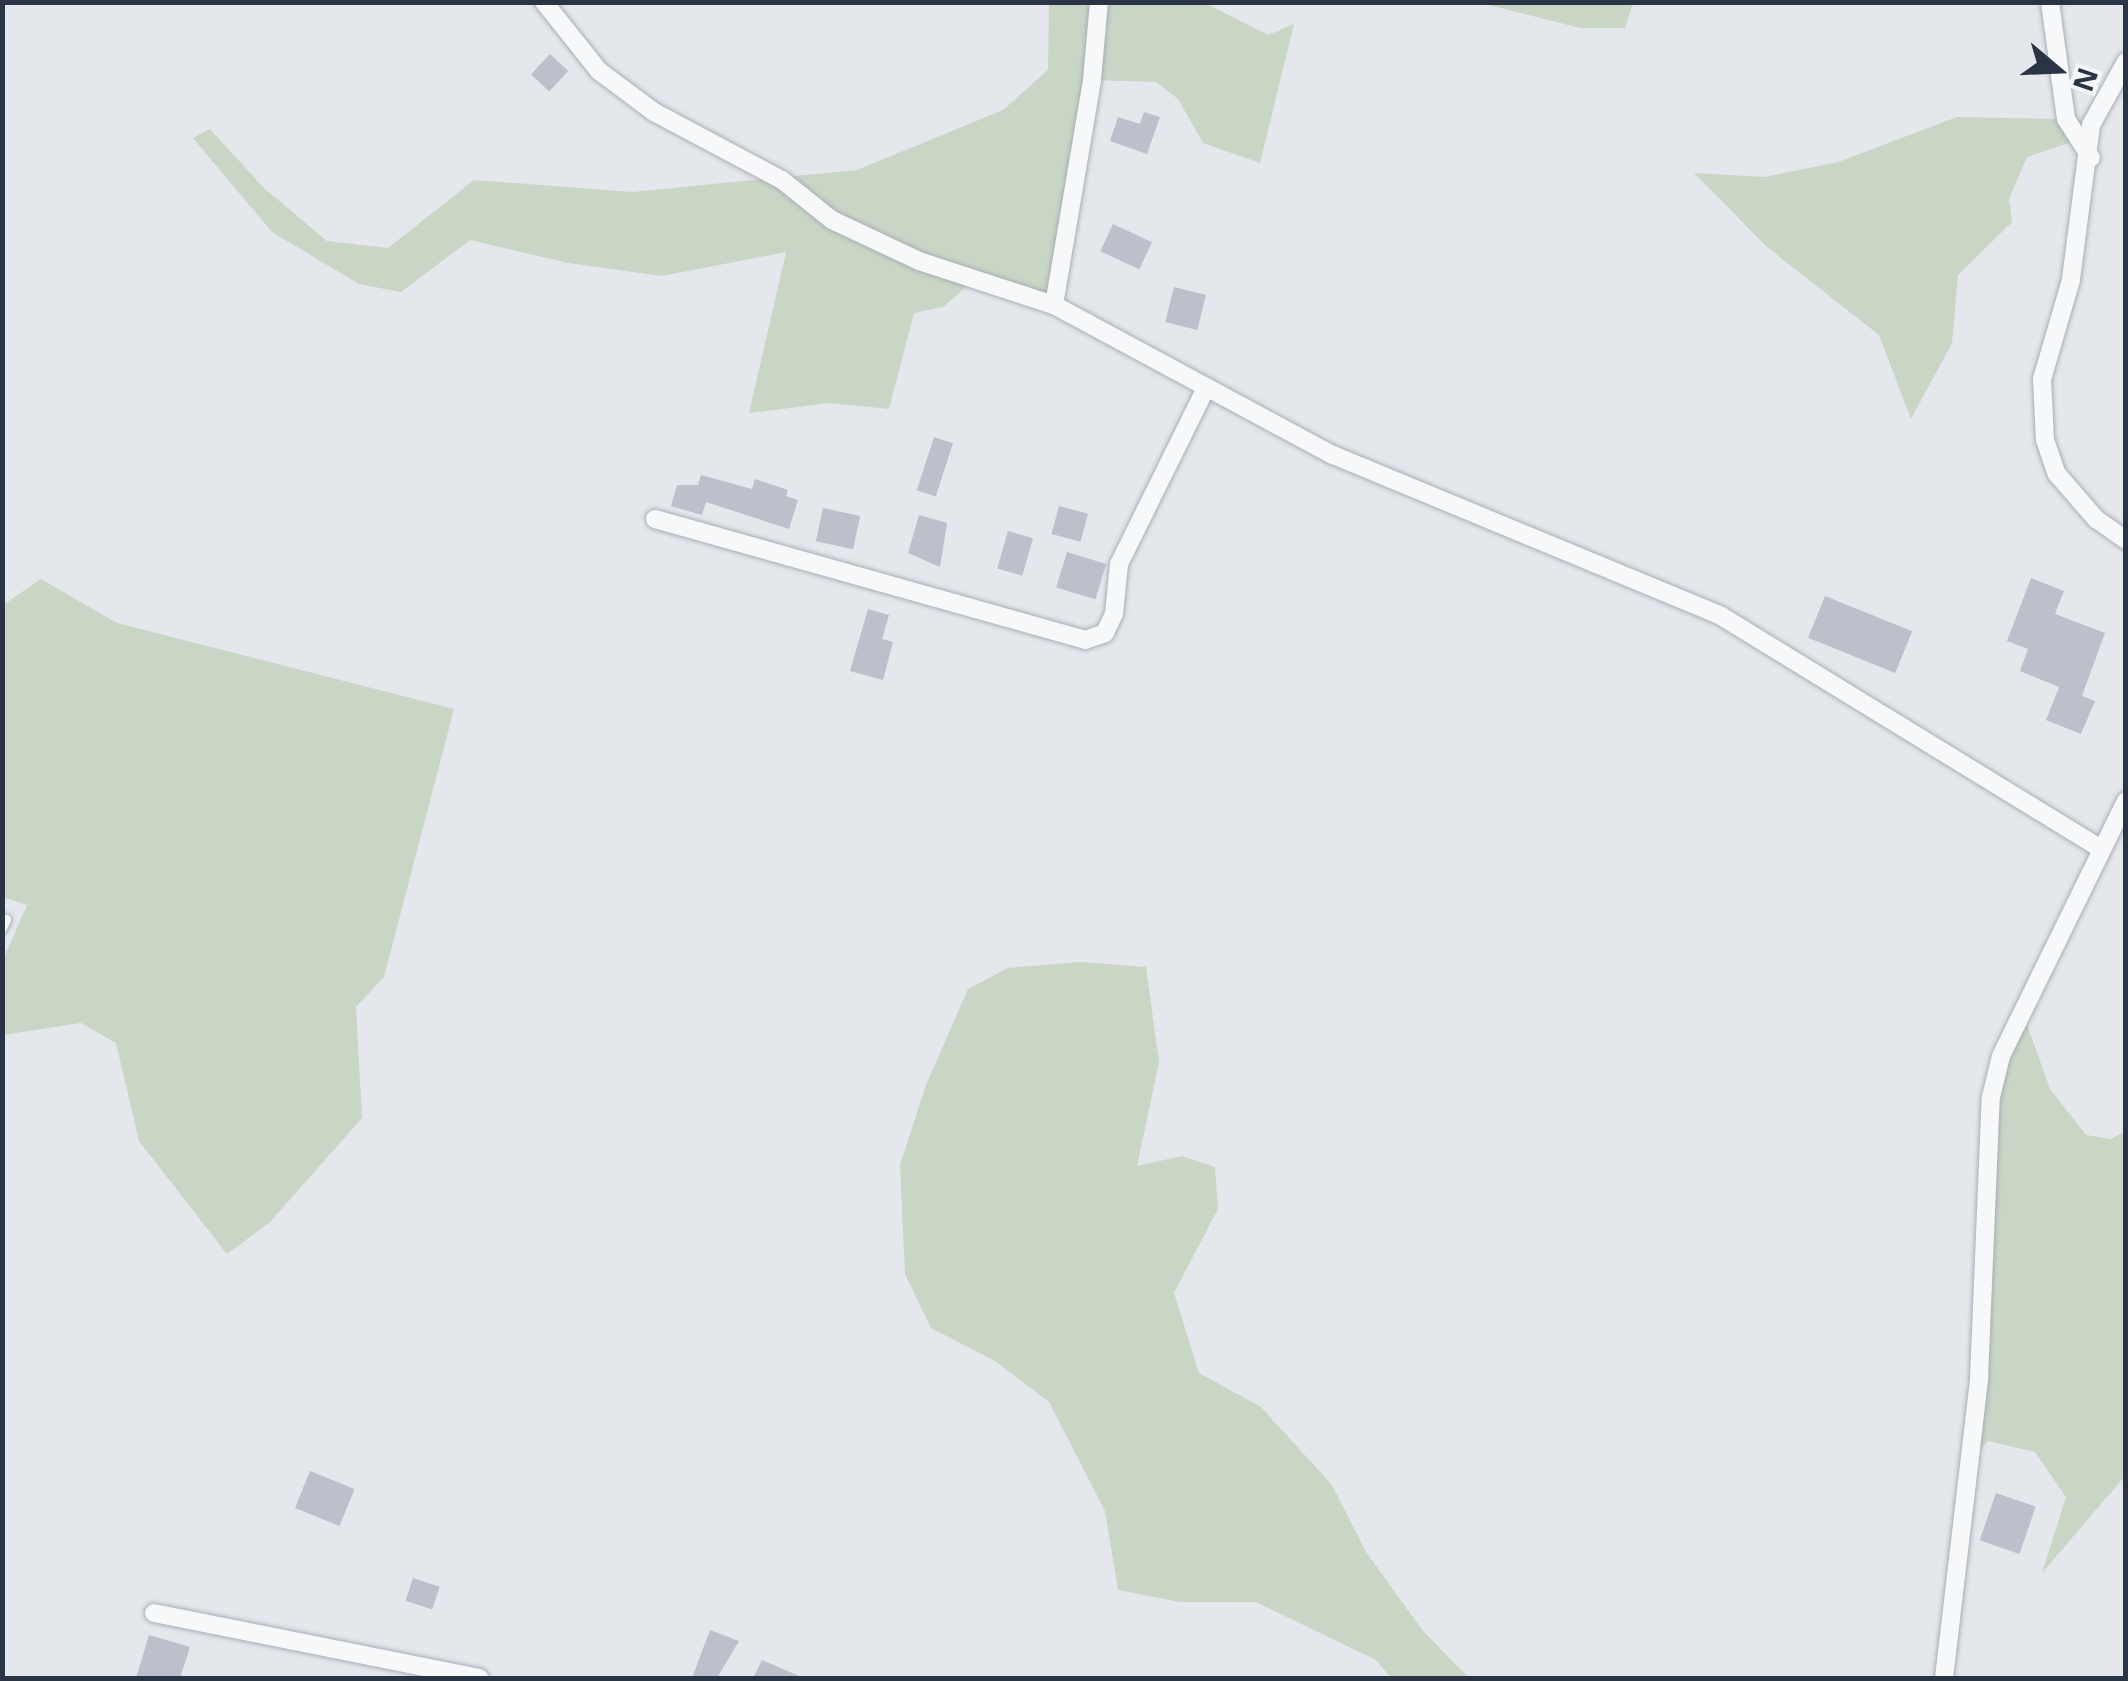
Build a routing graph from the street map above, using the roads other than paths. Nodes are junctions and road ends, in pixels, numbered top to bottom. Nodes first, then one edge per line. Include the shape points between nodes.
1 (544, 2) edge
2 (1098, 2) edge
3 (2050, 2) edge
4 (2126, 62) edge
5 (2091, 158) junction
6 (1054, 306) junction
7 (1206, 390) junction
8 (655, 519) dead end
9 (2126, 540) edge
10 (2126, 801) edge
11 (2100, 848) junction
12 (154, 1613) dead end
13 (480, 1678) edge
14 (1944, 1678) edge

1 - 6 street via 613,81 654,112 782,180 832,220 919,262
2 - 6 street via 1092,80
3 - 5 street via 2066,118
4 - 5 street via 2091,126
5 - 9 street via 2071,280 2042,379 2044,440 2057,474 2096,519
6 - 7 street
7 - 8 street via 1119,564 1114,614 1105,633 1085,640
7 - 11 street via 1333,455 1721,616
10 - 11 street
11 - 14 street via 2001,1056 1991,1097 1979,1378
12 - 13 street

